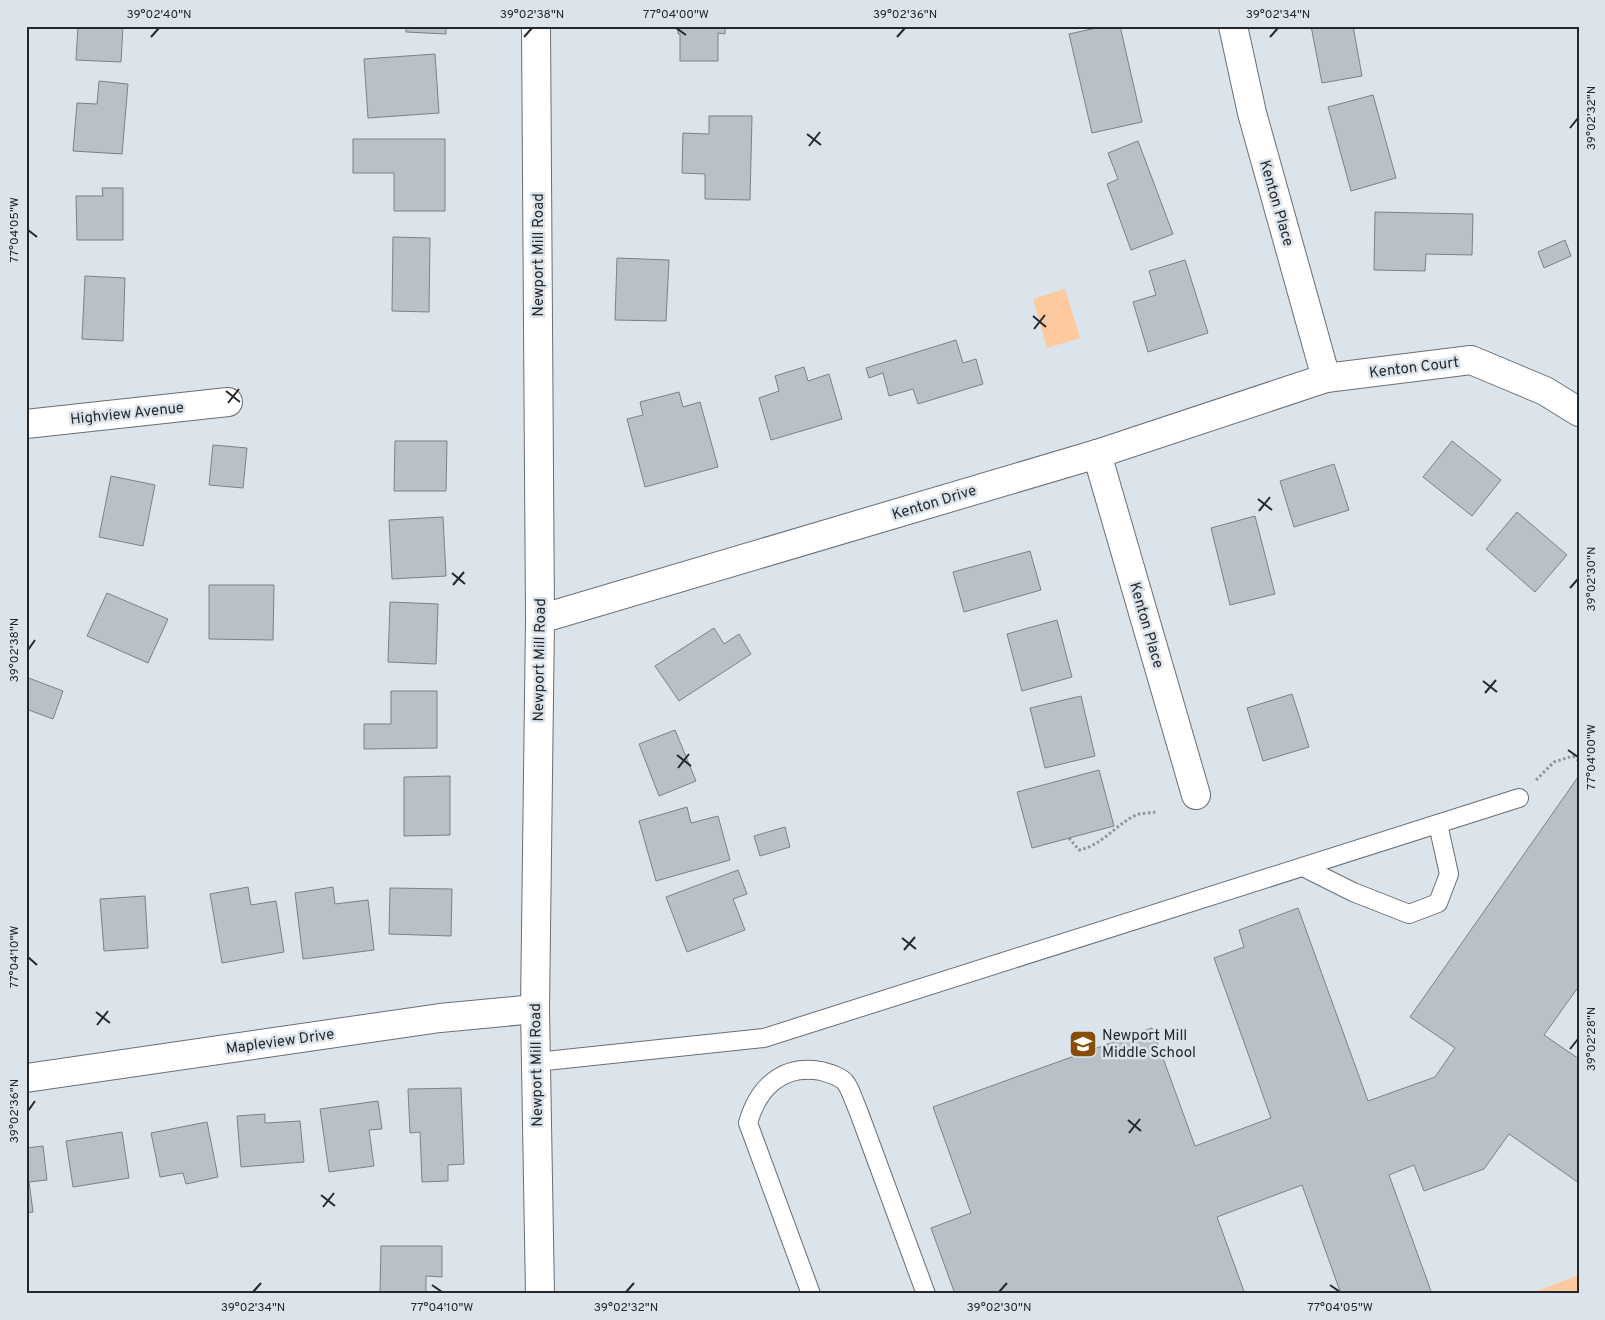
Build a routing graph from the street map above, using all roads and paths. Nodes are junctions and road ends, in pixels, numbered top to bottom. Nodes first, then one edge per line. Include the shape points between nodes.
1 (536, 26) edge
2 (1233, 26) edge
3 (1326, 378) junction
4 (228, 402) dead end
5 (1579, 412) edge
6 (26, 424) edge
7 (1097, 454) junction
8 (540, 619) junction
9 (1579, 754) edge
10 (1572, 756) junction
11 (1579, 761) edge
12 (1196, 796) dead end
13 (1519, 798) joint
14 (1156, 812) dead end
15 (1438, 824) junction
16 (1069, 838) dead end
17 (1303, 867) junction
18 (535, 1009) junction
19 (536, 1062) junction
20 (26, 1078) edge
21 (540, 1294) edge
22 (811, 1294) edge
23 (926, 1294) edge

1 - 8 street, Newport Mill Road
2 - 3 street, Kenton Place via 1252,113
3 - 5 street, Kenton Court via 1471,360 1545,391
3 - 7 street, Kenton Drive
4 - 6 street, Highview Avenue
7 - 8 street, Kenton Drive
7 - 12 street, Kenton Place
8 - 18 street, Newport Mill Road
9 - 10 path
10 - 11 path
10 - 13 path via 1554,762
13 - 15 lane
14 - 16 path via 1137,815 1089,848 1079,850
15 - 17 lane
15 - 17 lane via 1449,874 1438,903 1409,914 1353,892
17 - 19 lane via 764,1038
18 - 19 street, Newport Mill Road
18 - 20 street, Mapleview Drive via 440,1018
19 - 21 street, Newport Mill Road
22 - 23 lane via 748,1123 753,1105 770,1084 794,1071 812,1070 830,1073 845,1082

